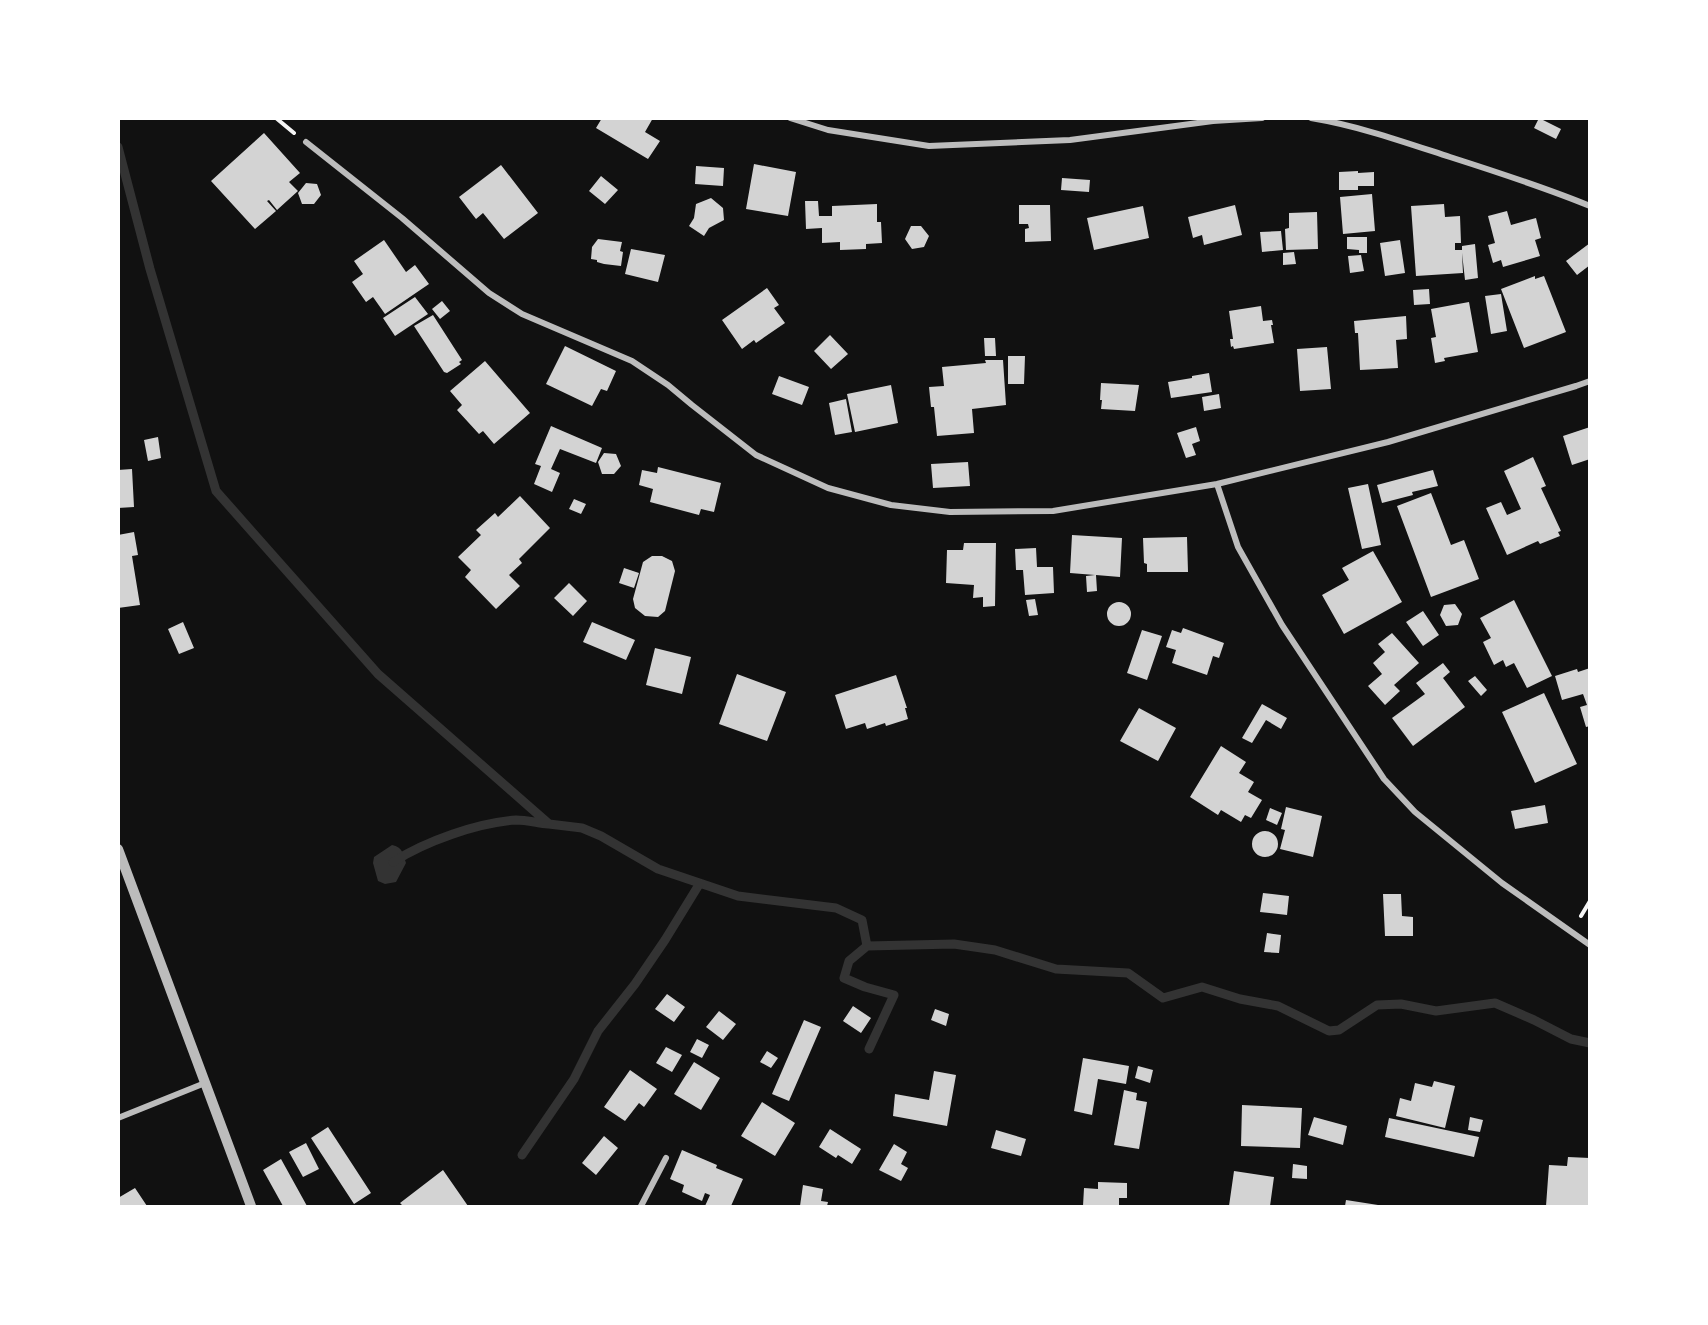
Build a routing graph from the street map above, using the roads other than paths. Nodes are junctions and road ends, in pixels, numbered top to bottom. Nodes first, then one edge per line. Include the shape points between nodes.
1 (790, 118) edge
2 (1262, 118) edge
3 (1311, 118) edge
4 (1213, 120) edge
5 (306, 142) dead end
6 (1590, 206) edge
7 (1590, 381) edge
8 (1217, 484) junction
9 (118, 849) edge
10 (1590, 945) edge
11 (205, 1083) junction
12 (118, 1118) edge
13 (666, 1158) dead end
14 (251, 1206) edge
15 (641, 1206) edge

1 - 4 street via 828,130 929,146 1070,140
2 - 4 street
3 - 6 street via 1435,152
5 - 8 street via 489,293 522,314 632,361 668,384 756,454 828,488 891,505 950,512 1007,512 1053,511
7 - 8 street via 1388,442
8 - 10 street via 1238,547 1281,625 1384,779 1415,812 1502,883
9 - 11 street
11 - 12 street
11 - 14 street
13 - 15 street

